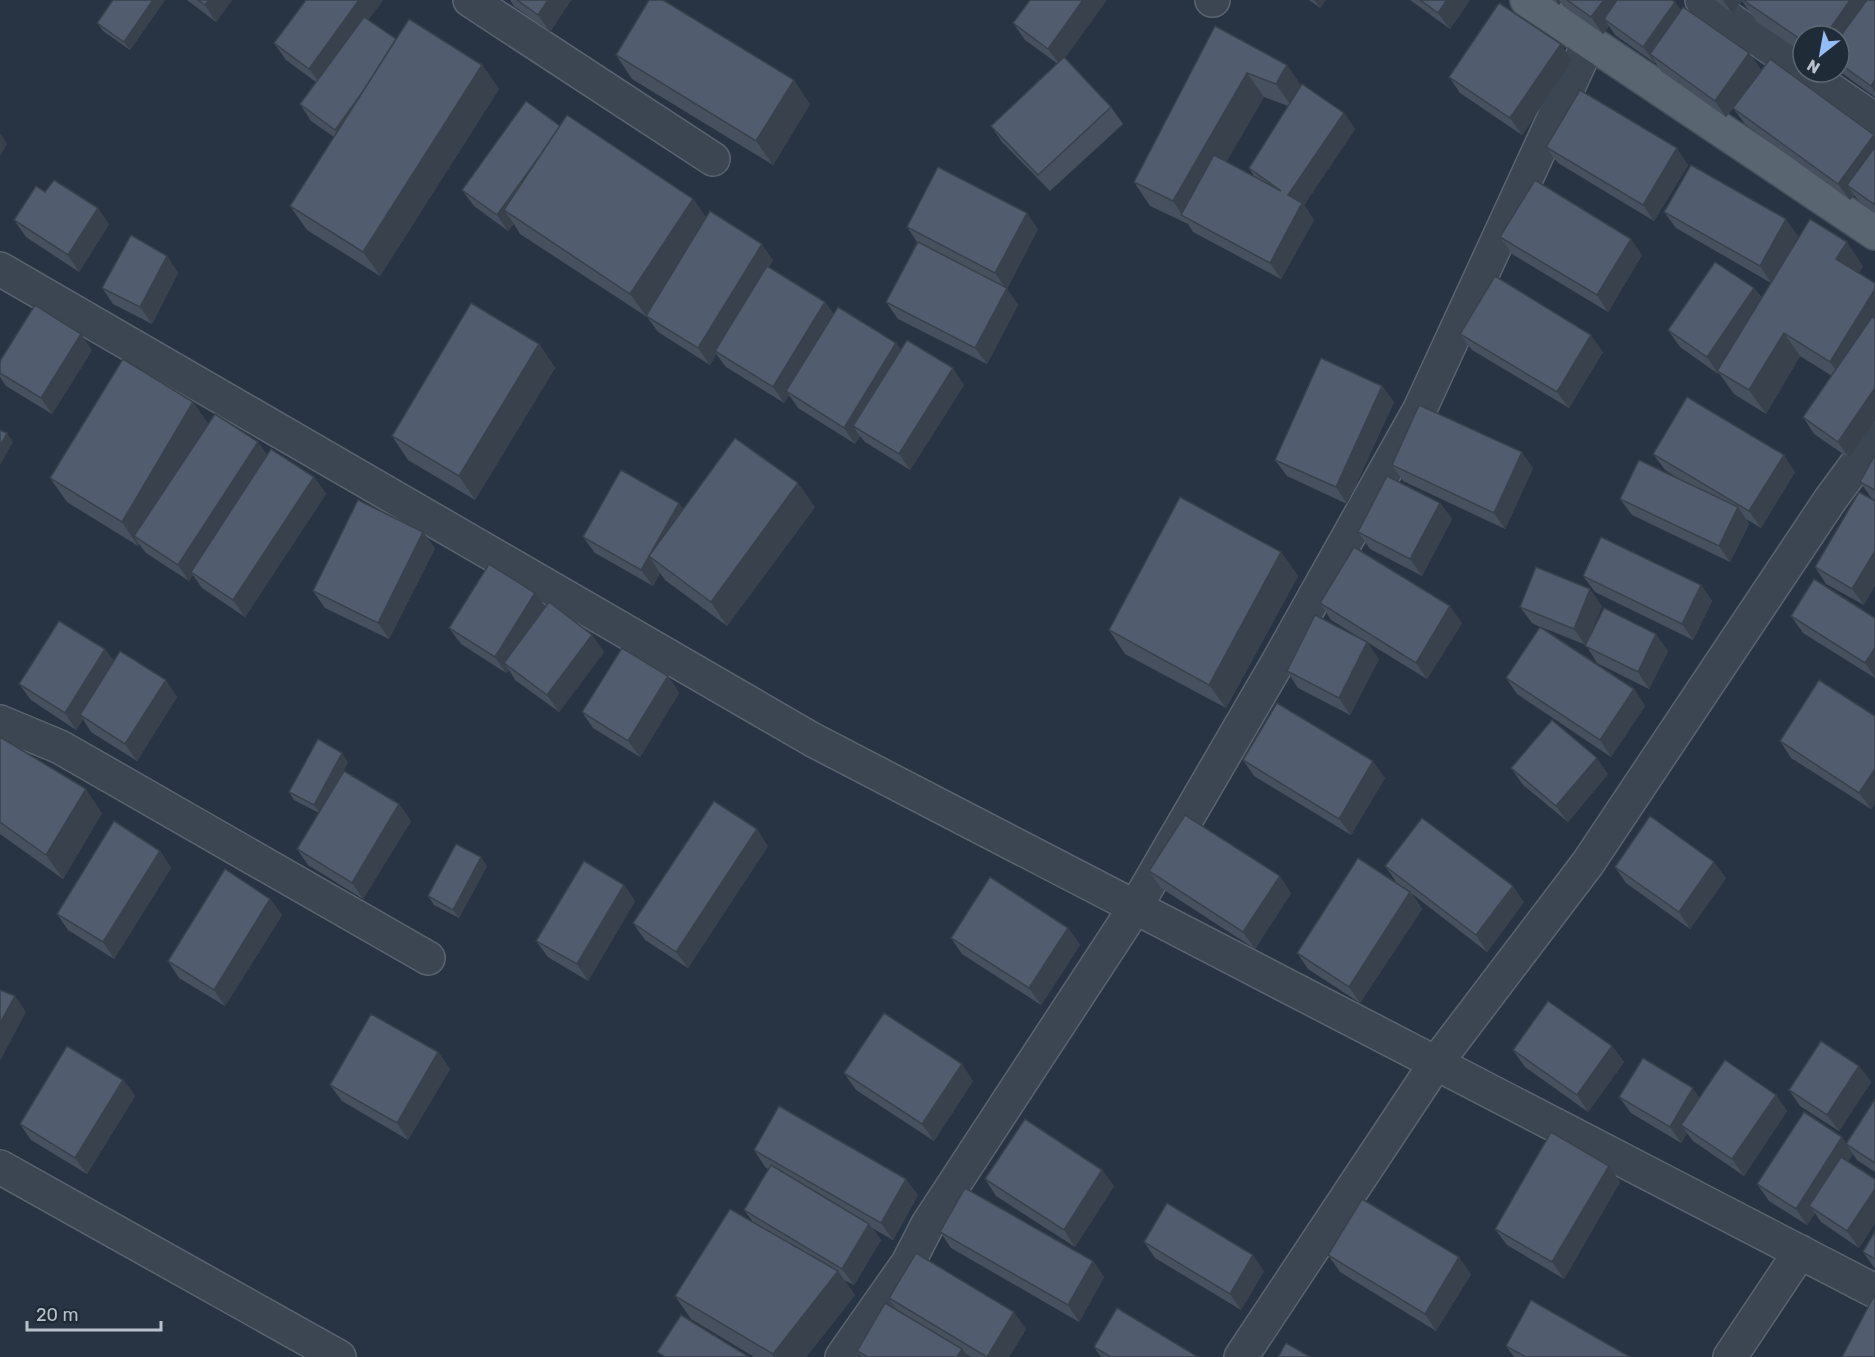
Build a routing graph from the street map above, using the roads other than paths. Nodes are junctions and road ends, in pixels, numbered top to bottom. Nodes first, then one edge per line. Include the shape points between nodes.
1 (470, 0) edge
2 (1527, 0) edge
3 (1702, 0) edge
4 (1589, 42) junction
5 (1791, 62) edge
6 (1823, 84) edge
7 (1875, 120) edge
8 (713, 159) dead end
9 (1875, 233) edge
10 (0, 269) edge
11 (1875, 439) edge
12 (0, 722) edge
13 (1136, 906) junction
14 (428, 958) dead end
15 (1437, 1063) junction
16 (0, 1167) edge
17 (1800, 1252) junction
18 (1875, 1291) edge
19 (339, 1357) edge
20 (842, 1357) edge
21 (1241, 1357) edge
22 (1730, 1357) edge

1 - 8 street
2 - 4 main road
3 - 5 street
4 - 9 main road
4 - 13 street via 1420,410
6 - 7 street
10 - 13 street via 813,740
11 - 15 street via 1830,500 1588,863
12 - 14 street via 60,747
13 - 15 street
13 - 20 street via 928,1224 908,1263
15 - 17 street
15 - 21 street
16 - 19 street
17 - 18 street
17 - 22 street

